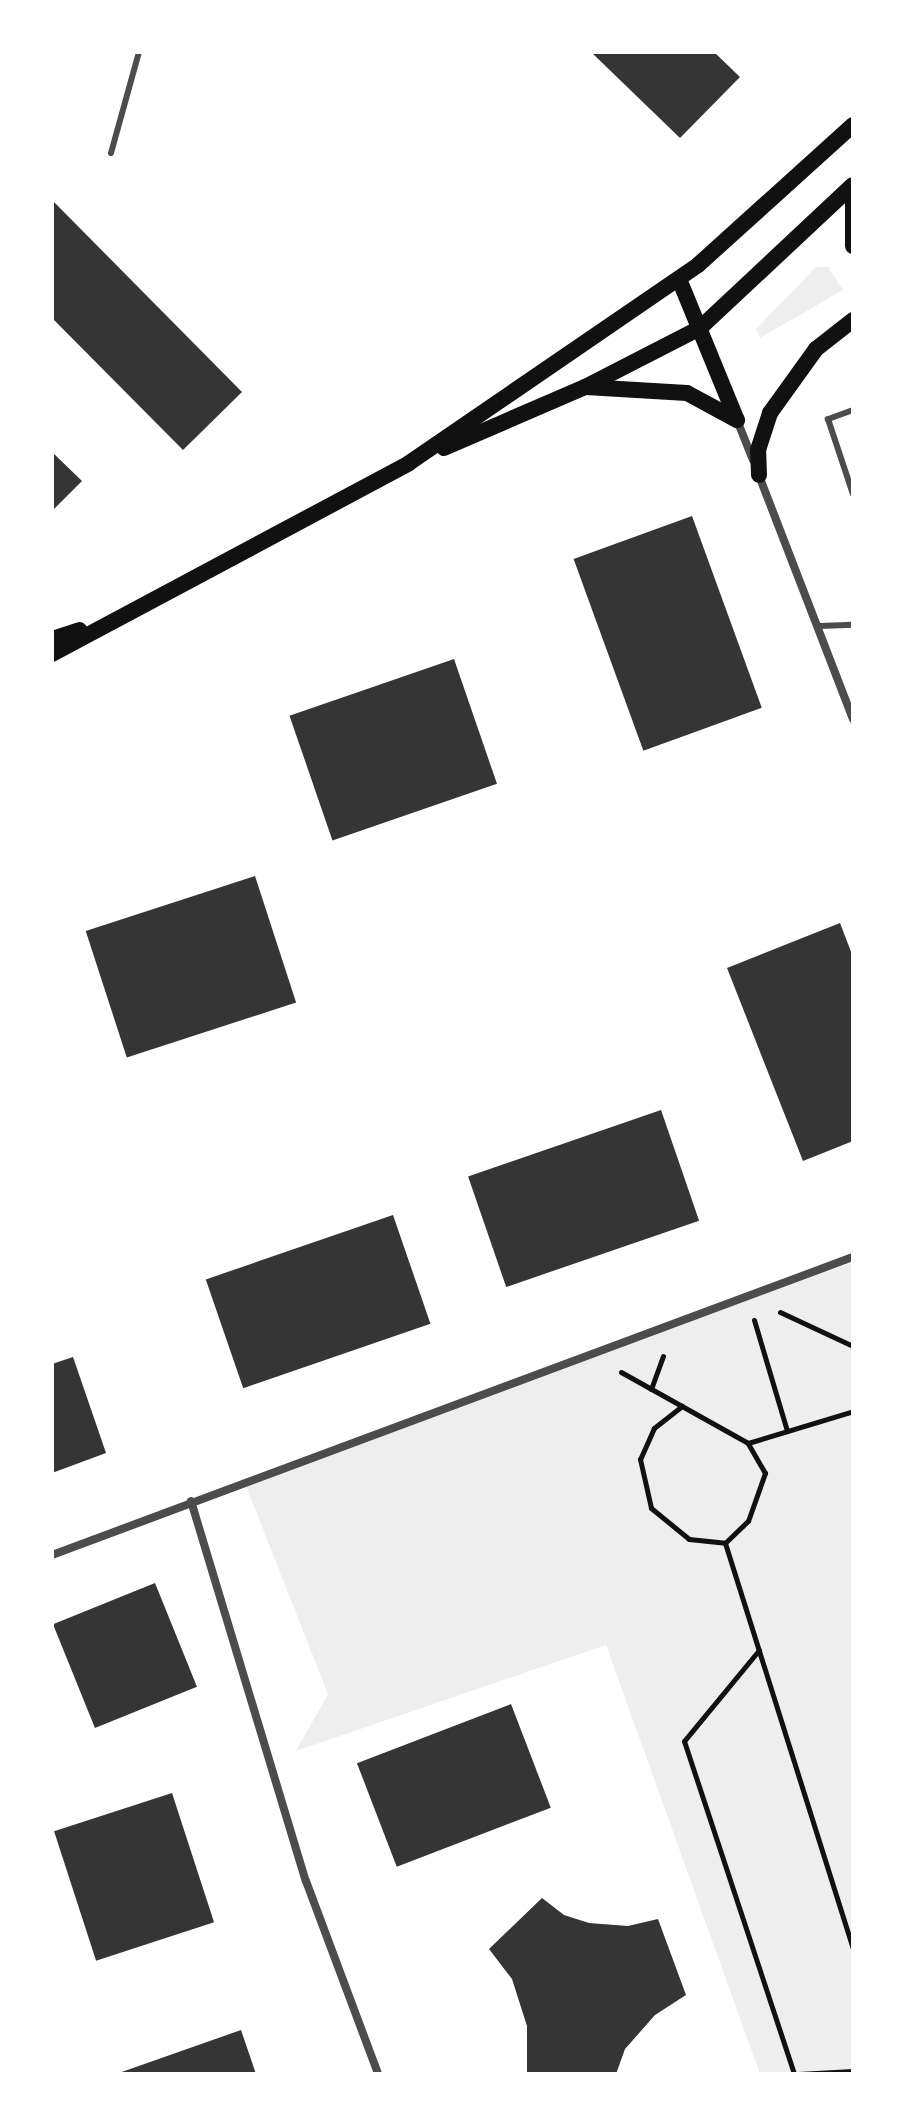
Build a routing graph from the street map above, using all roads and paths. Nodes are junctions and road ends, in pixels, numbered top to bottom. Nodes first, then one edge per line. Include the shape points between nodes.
1 (139, 52) edge
2 (853, 125) edge
3 (111, 153) dead end
4 (853, 185) edge
5 (853, 197) edge
6 (853, 246) edge
7 (679, 279) junction
8 (853, 320) edge
9 (700, 328) junction
10 (585, 387) junction
11 (853, 410) edge
12 (737, 420) junction
13 (409, 463) junction
14 (759, 475) junction
15 (853, 494) edge
16 (112, 620) junction
17 (853, 625) edge
18 (819, 626) junction
19 (52, 639) edge
20 (52, 654) edge
21 (853, 719) edge
22 (853, 1257) edge
23 (747, 1296) junction
24 (853, 1346) edge
25 (590, 1354) junction
26 (682, 1406) junction
27 (853, 1411) edge
28 (787, 1431) junction
29 (748, 1443) junction
30 (191, 1501) junction
31 (725, 1543) junction
32 (52, 1555) edge
33 (759, 1650) junction
34 (853, 1948) edge
35 (853, 2071) edge
36 (378, 2074) edge
37 (797, 2074) edge

1 - 3 lane
2 - 7 main road
4 - 9 main road
5 - 6 main road
7 - 9 main road
7 - 13 main road
8 - 14 main road via 816,349 770,413 758,450
9 - 10 main road
9 - 12 main road
10 - 12 main road via 687,393
10 - 13 main road
11 - 15 lane via 828,419
12 - 14 street
13 - 16 main road
14 - 18 street
16 - 19 main road
16 - 20 main road
17 - 18 lane
18 - 21 street
22 - 23 street
23 - 24 path
23 - 25 street
23 - 28 path
25 - 26 path
25 - 30 street
26 - 29 path
26 - 31 path via 654,1428 640,1459 651,1508 689,1539
27 - 28 path
28 - 29 path
29 - 31 path via 765,1473 748,1521
30 - 32 street
30 - 36 street via 306,1881
31 - 33 path
33 - 34 path
33 - 37 path via 684,1741
35 - 37 path

